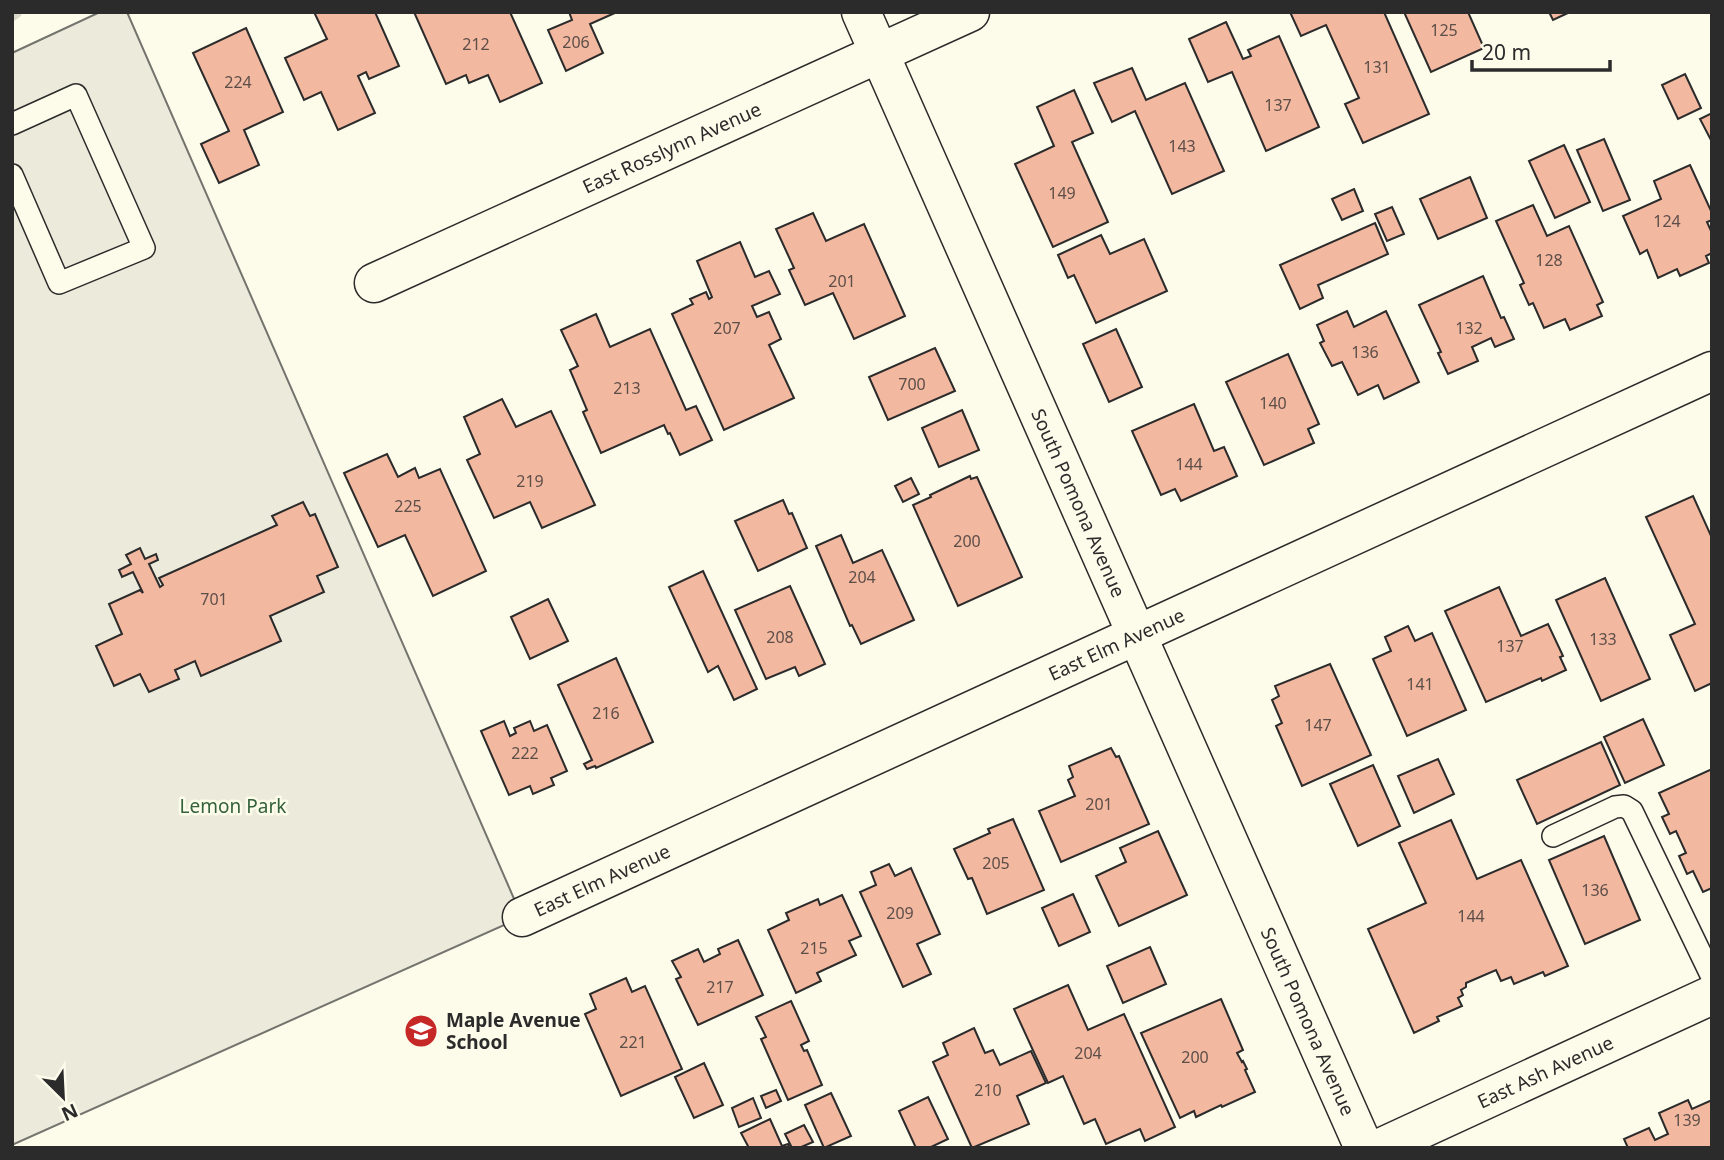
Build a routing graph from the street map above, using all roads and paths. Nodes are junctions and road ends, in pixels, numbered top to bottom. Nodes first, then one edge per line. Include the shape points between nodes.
1 (861, 12) edge
2 (970, 12) edge
3 (879, 54) junction
4 (12, 124) edge
5 (12, 175) edge
6 (374, 283) dead end
7 (1712, 371) edge
8 (1136, 635) junction
9 (1553, 836) dead end
10 (522, 917) dead end
11 (1712, 977) edge
12 (1712, 995) edge
13 (1364, 1148) edge
14 (1380, 1148) edge

1 - 3 street, South Pomona Avenue
2 - 3 street, East Rosslynn Avenue
3 - 6 street, East Rosslynn Avenue
3 - 8 street, South Pomona Avenue
4 - 5 lane via 76,95 144,248 59,283
7 - 8 street, East Elm Avenue
8 - 10 street, East Elm Avenue
8 - 13 street, South Pomona Avenue
9 - 11 lane via 1615,807 1632,811
12 - 14 street, East Ash Avenue

